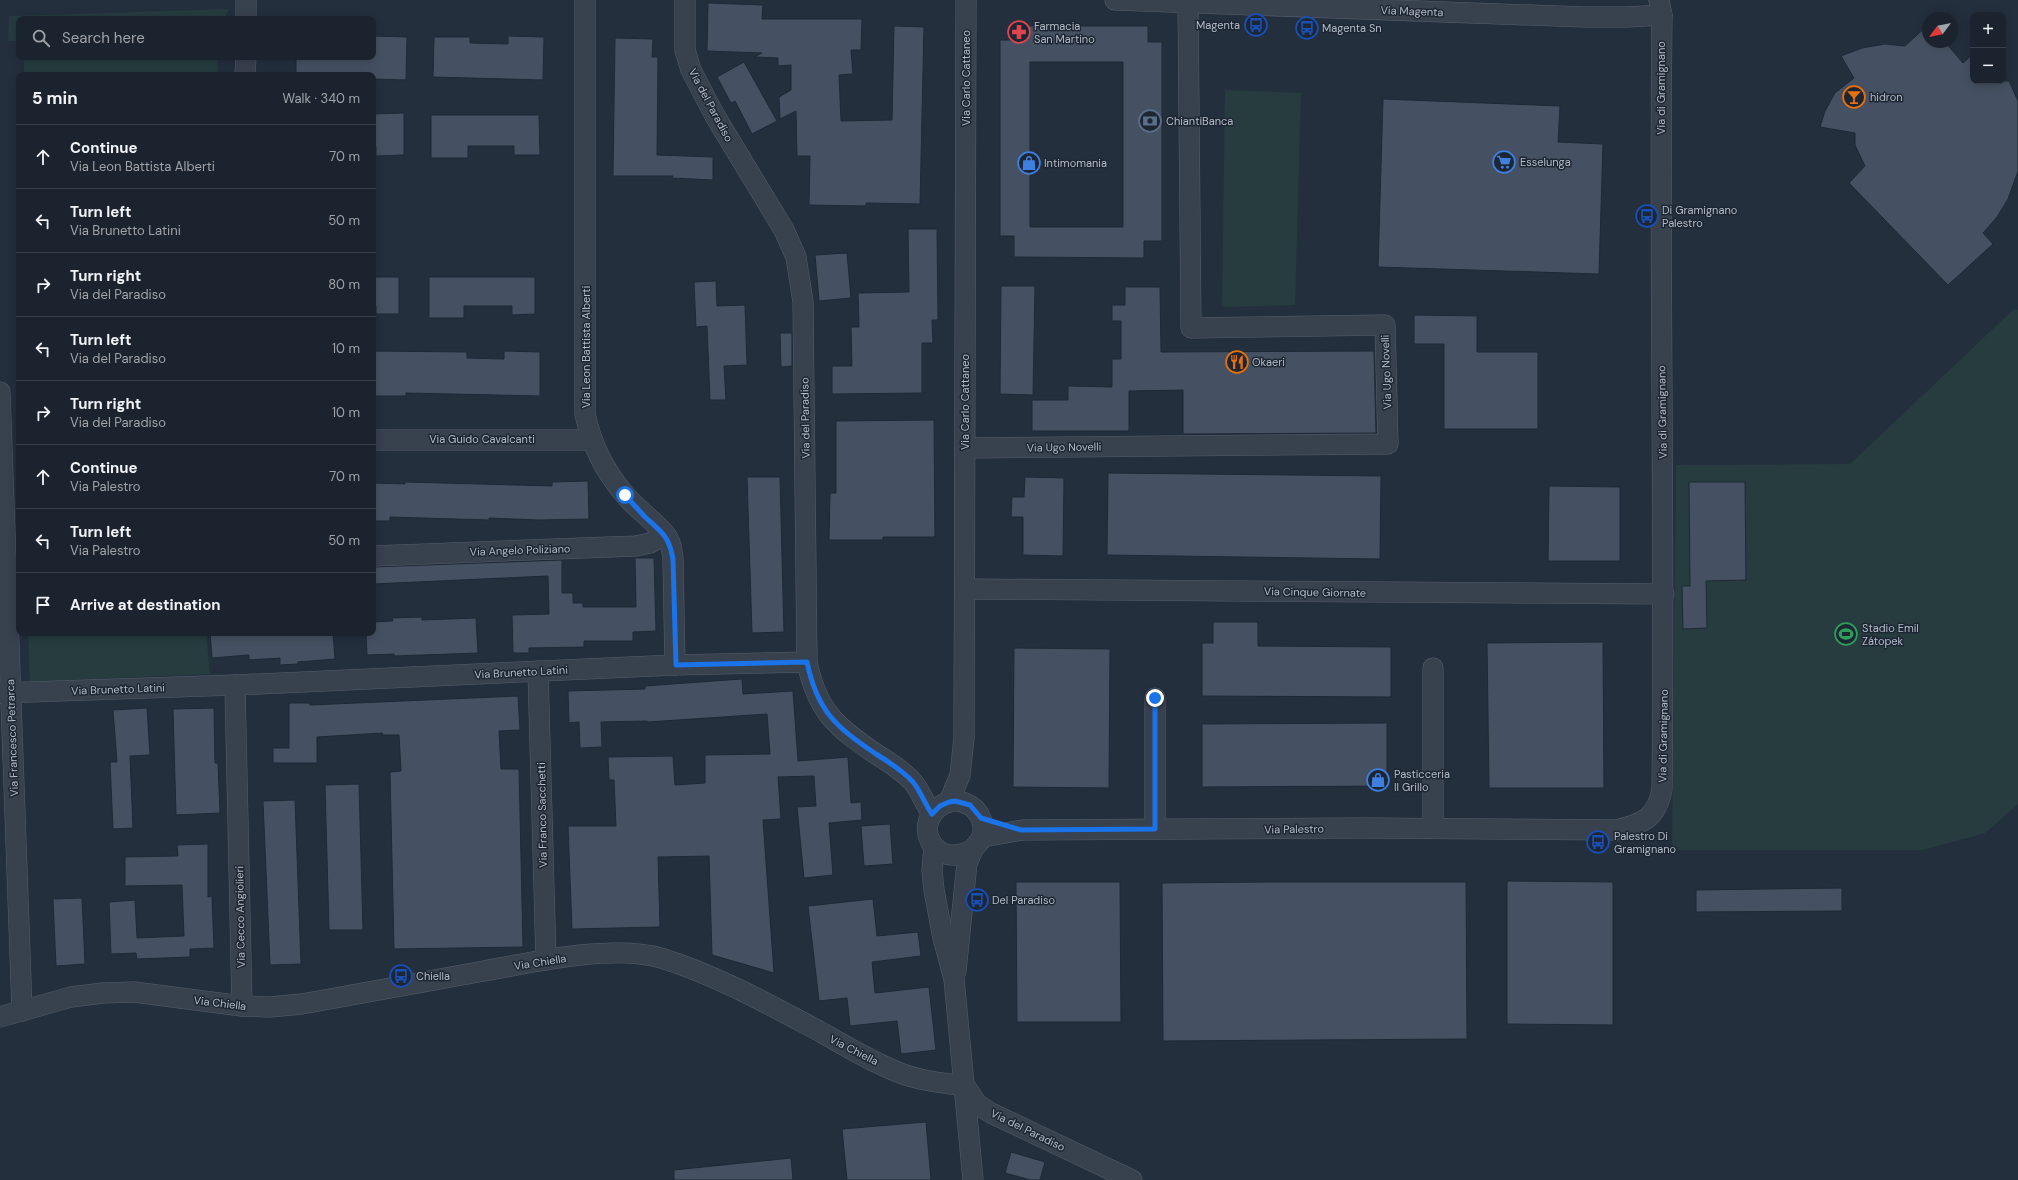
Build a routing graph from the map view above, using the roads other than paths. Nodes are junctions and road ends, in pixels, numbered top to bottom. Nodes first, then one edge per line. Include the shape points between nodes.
1 (246, 0) edge
2 (585, 0) edge
3 (685, 0) edge
4 (966, 0) edge
5 (1115, 0) edge
6 (1188, 3) junction
7 (1661, 7) edge
8 (246, 16) edge
9 (246, 60) edge
10 (245, 72) edge
11 (0, 392) edge
12 (376, 440) edge
13 (591, 440) junction
14 (965, 448) junction
15 (665, 534) junction
16 (376, 556) edge
17 (965, 589) junction
18 (1664, 594) junction
19 (807, 662) junction
20 (676, 665) junction
21 (1433, 668) dead end
22 (538, 671) junction
23 (235, 685) junction
24 (5, 692) edge
25 (1155, 698) dead end
26 (949, 802) junction
27 (932, 814) junction
28 (981, 818) junction
29 (1647, 819) joint
30 (1433, 828) junction
31 (1155, 829) junction
32 (1021, 830) junction
33 (978, 843) junction
34 (934, 848) junction
35 (546, 960) junction
36 (954, 979) junction
37 (242, 1006) junction
38 (22, 1011) junction
39 (0, 1017) edge
40 (965, 1086) junction
41 (973, 1180) edge
42 (1132, 1180) edge

1 - 8 street
2 - 13 street, Via Leon Battista Alberti via 585,414
3 - 19 street, Via del Paradiso via 685,50 691,70 715,116 784,230 796,257 803,302
4 - 14 street, Via Carlo Cattaneo
5 - 6 street, Via Magenta
6 - 7 street, Via Magenta via 1584,17
6 - 14 street, Via Ugo Novelli via 1191,328 1385,325 1388,444
7 - 18 street, Via di Gramignano
9 - 10 street
11 - 24 street, Via Francesco Petrarca
12 - 13 street, Via Guido Cavalcanti
13 - 15 street, Via Leon Battista Alberti via 625,495
14 - 17 street, Via Carlo Cattaneo
15 - 16 street, Via Angelo Poliziano via 650,543 636,546
15 - 20 street, Via Leon Battista Alberti via 671,546 673,559
17 - 18 street, Via Cinque Giornate
17 - 26 street, Via Carlo Cattaneo via 964,738 960,775
18 - 29 street, Via di Gramignano via 1662,789 1654,813
19 - 20 street, Via Brunetto Latini
19 - 27 street, Via del Paradiso via 811,682 818,698 836,725 892,764 912,782
20 - 22 street, Via Brunetto Latini
21 - 30 street
22 - 23 street, Via Brunetto Latini
22 - 35 street, Via Franco Sacchetti
23 - 24 street, Via Brunetto Latini
23 - 37 street, Via Cecco Angiolieri
24 - 38 street, Via Francesco Petrarca
25 - 31 street
26 - 27 street
26 - 28 street via 970,805
27 - 34 street, Via del Paradiso via 927,831
28 - 32 street, Via Palestro
28 - 33 street, Via del Paradiso via 983,824
29 - 30 street, Via Palestro via 1616,830
30 - 31 street, Via Palestro
31 - 32 street, Via Palestro
32 - 33 street, Via Palestro
33 - 34 street via 964,854 955,856 946,855
33 - 36 street, Via del Paradiso via 966,874
34 - 36 street, Via del Paradiso via 932,870 936,903
35 - 37 street, Via Chiella via 302,1004
35 - 40 street, Via Chiella via 594,954 632,954 659,958 767,1003 900,1073
36 - 40 street, Via del Paradiso
37 - 38 street, Via Chiella via 134,992 71,997
38 - 39 street, Via Chiella
40 - 41 street
40 - 42 street, Via del Paradiso via 977,1104 991,1114

